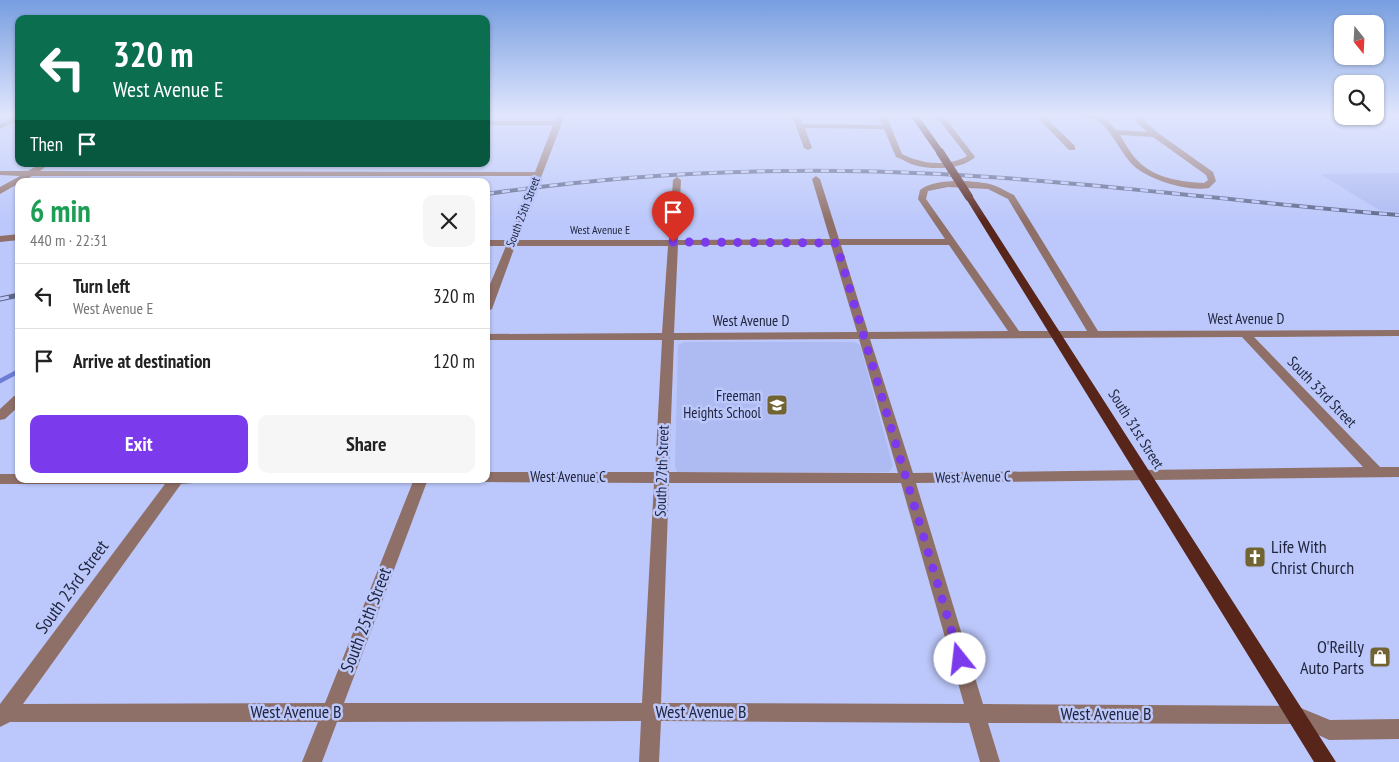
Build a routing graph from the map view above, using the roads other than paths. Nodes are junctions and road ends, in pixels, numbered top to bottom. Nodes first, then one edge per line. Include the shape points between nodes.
1 (547, 151) edge
2 (897, 151) edge
3 (939, 151) edge
4 (968, 151) edge
5 (1127, 151) edge
6 (1177, 151) edge
7 (40, 167) edge
8 (154, 167) edge
9 (269, 167) edge
10 (407, 167) edge
11 (0, 173) edge
12 (29, 173) junction
13 (145, 173) junction
14 (263, 173) junction
15 (403, 173) junction
16 (538, 174) junction
17 (21, 178) edge
18 (138, 178) edge
19 (257, 178) edge
20 (816, 179) dead end
21 (677, 180) dead end
22 (15, 182) edge
23 (0, 191) edge
24 (15, 237) edge
25 (0, 239) edge
26 (673, 242) junction
27 (953, 242) junction
28 (490, 243) edge
29 (512, 243) junction
30 (836, 243) junction
31 (490, 299) edge
32 (1094, 333) junction
33 (1399, 333) edge
34 (1055, 334) junction
35 (1245, 334) junction
36 (668, 336) junction
37 (863, 336) junction
38 (1016, 336) junction
39 (490, 337) edge
40 (15, 403) edge
41 (0, 416) edge
42 (1376, 472) junction
43 (1399, 472) edge
44 (1144, 475) junction
45 (490, 477) edge
46 (662, 478) junction
47 (908, 478) junction
48 (0, 479) edge
49 (15, 479) edge
50 (174, 483) edge
51 (419, 483) edge
52 (331, 712) junction
53 (651, 712) junction
54 (976, 714) junction
55 (2, 715) edge
56 (1296, 715) junction
57 (1399, 729) edge
58 (312, 762) edge
59 (649, 762) edge
60 (990, 762) edge
61 (1326, 762) edge

1 - 16 street, South 25th Street
2 - 4 street via 899,155 917,163 942,164 968,160 971,157
3 - 34 main road, South 31st Street, bridge
5 - 6 street via 1138,165 1170,181 1206,186 1212,181 1210,174
7 - 12 street
8 - 13 street
9 - 14 street
10 - 15 street
11 - 12 street
12 - 13 street
12 - 17 street
13 - 14 street
13 - 18 street
14 - 15 street
14 - 19 street
15 - 16 street
16 - 29 street, South 25th Street
20 - 30 street
21 - 26 street, South 27th Street
22 - 23 street
24 - 25 street
26 - 29 street, West Avenue E
26 - 30 street, West Avenue E
26 - 36 street, South 27th Street
27 - 30 street, West Avenue E
27 - 32 street via 922,198 924,190 949,184 990,188 1011,197
27 - 38 street
28 - 29 street, West Avenue E
29 - 31 street, South 25th Street
30 - 37 street
32 - 34 street, West Avenue D
32 - 35 street, West Avenue D
33 - 35 street, West Avenue D
34 - 38 street, West Avenue D
34 - 44 main road, South 31st Street
35 - 42 street, South 33rd Street
36 - 37 street, West Avenue D
36 - 39 street, West Avenue D
36 - 46 street, South 27th Street
37 - 38 street, West Avenue D
37 - 47 street
40 - 41 street
42 - 43 street, West Avenue C
42 - 44 street, West Avenue C
44 - 47 street, West Avenue C
44 - 56 main road, South 31st Street
45 - 46 street, West Avenue C
46 - 47 street, West Avenue C
46 - 53 street, South 27th Street
47 - 54 street
48 - 49 street
50 - 55 street, South 23rd Street
51 - 52 street, South 25th Street
52 - 53 street, West Avenue B
52 - 55 street, West Avenue B
52 - 58 street, South 25th Street
53 - 54 street, West Avenue B
53 - 59 street, South 27th Street
54 - 56 street, West Avenue B
54 - 60 street
56 - 57 street, West Avenue B via 1329,730
56 - 61 main road, South 31st Street

